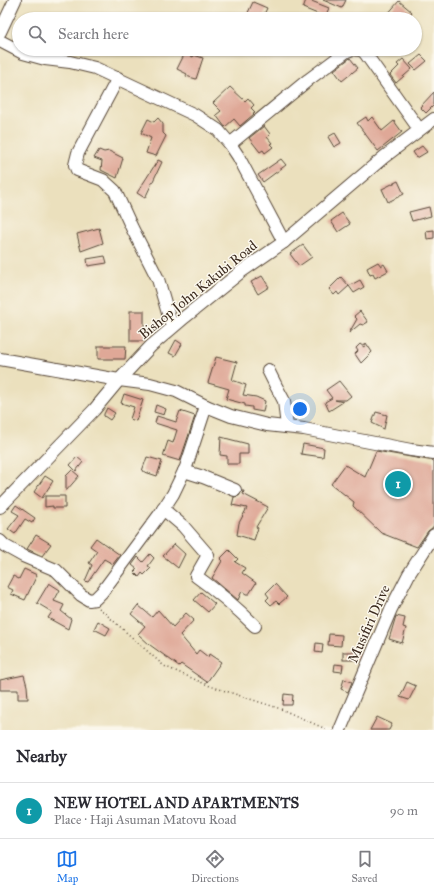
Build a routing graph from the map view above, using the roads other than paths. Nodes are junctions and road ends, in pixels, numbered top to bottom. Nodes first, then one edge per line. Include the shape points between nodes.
1 (15, 0) edge
2 (0, 32) edge
3 (0, 41) edge
4 (12, 47) edge
5 (34, 56) edge
6 (340, 56) edge
7 (367, 56) edge
8 (118, 78) junction
9 (434, 119) edge
10 (419, 129) junction
11 (230, 144) junction
12 (284, 242) junction
13 (172, 327) junction
14 (0, 359) edge
15 (268, 370) dead end
16 (119, 380) junction
17 (206, 406) junction
18 (287, 427) junction
19 (434, 453) edge
20 (184, 471) junction
21 (236, 490) dead end
22 (0, 507) edge
23 (163, 509) junction
24 (434, 535) edge
25 (0, 542) edge
26 (256, 626) dead end
27 (340, 730) edge

1 - 2 street
3 - 4 street
5 - 8 street via 95,68
6 - 11 street
7 - 10 street
8 - 11 street via 195,114 218,130
8 - 13 street via 78,153 75,165 77,170 103,180 115,191 158,279
9 - 10 street, Bishop John Kakubi Road
10 - 12 street, Bishop John Kakubi Road
11 - 12 street
12 - 13 street, Bishop John Kakubi Road via 242,271
13 - 16 street, Bishop John Kakubi Road
14 - 16 street
15 - 18 street via 284,401
16 - 17 street via 176,391
16 - 22 street, Bishop John Kakubi Road via 94,410
17 - 18 street via 231,416
17 - 20 street
18 - 19 street
20 - 21 street
20 - 23 street
23 - 25 street via 95,599 90,600 82,595 56,570 23,556
23 - 26 street via 184,526 208,555 196,576
24 - 27 street, Musifiri Drive via 409,574 391,609

